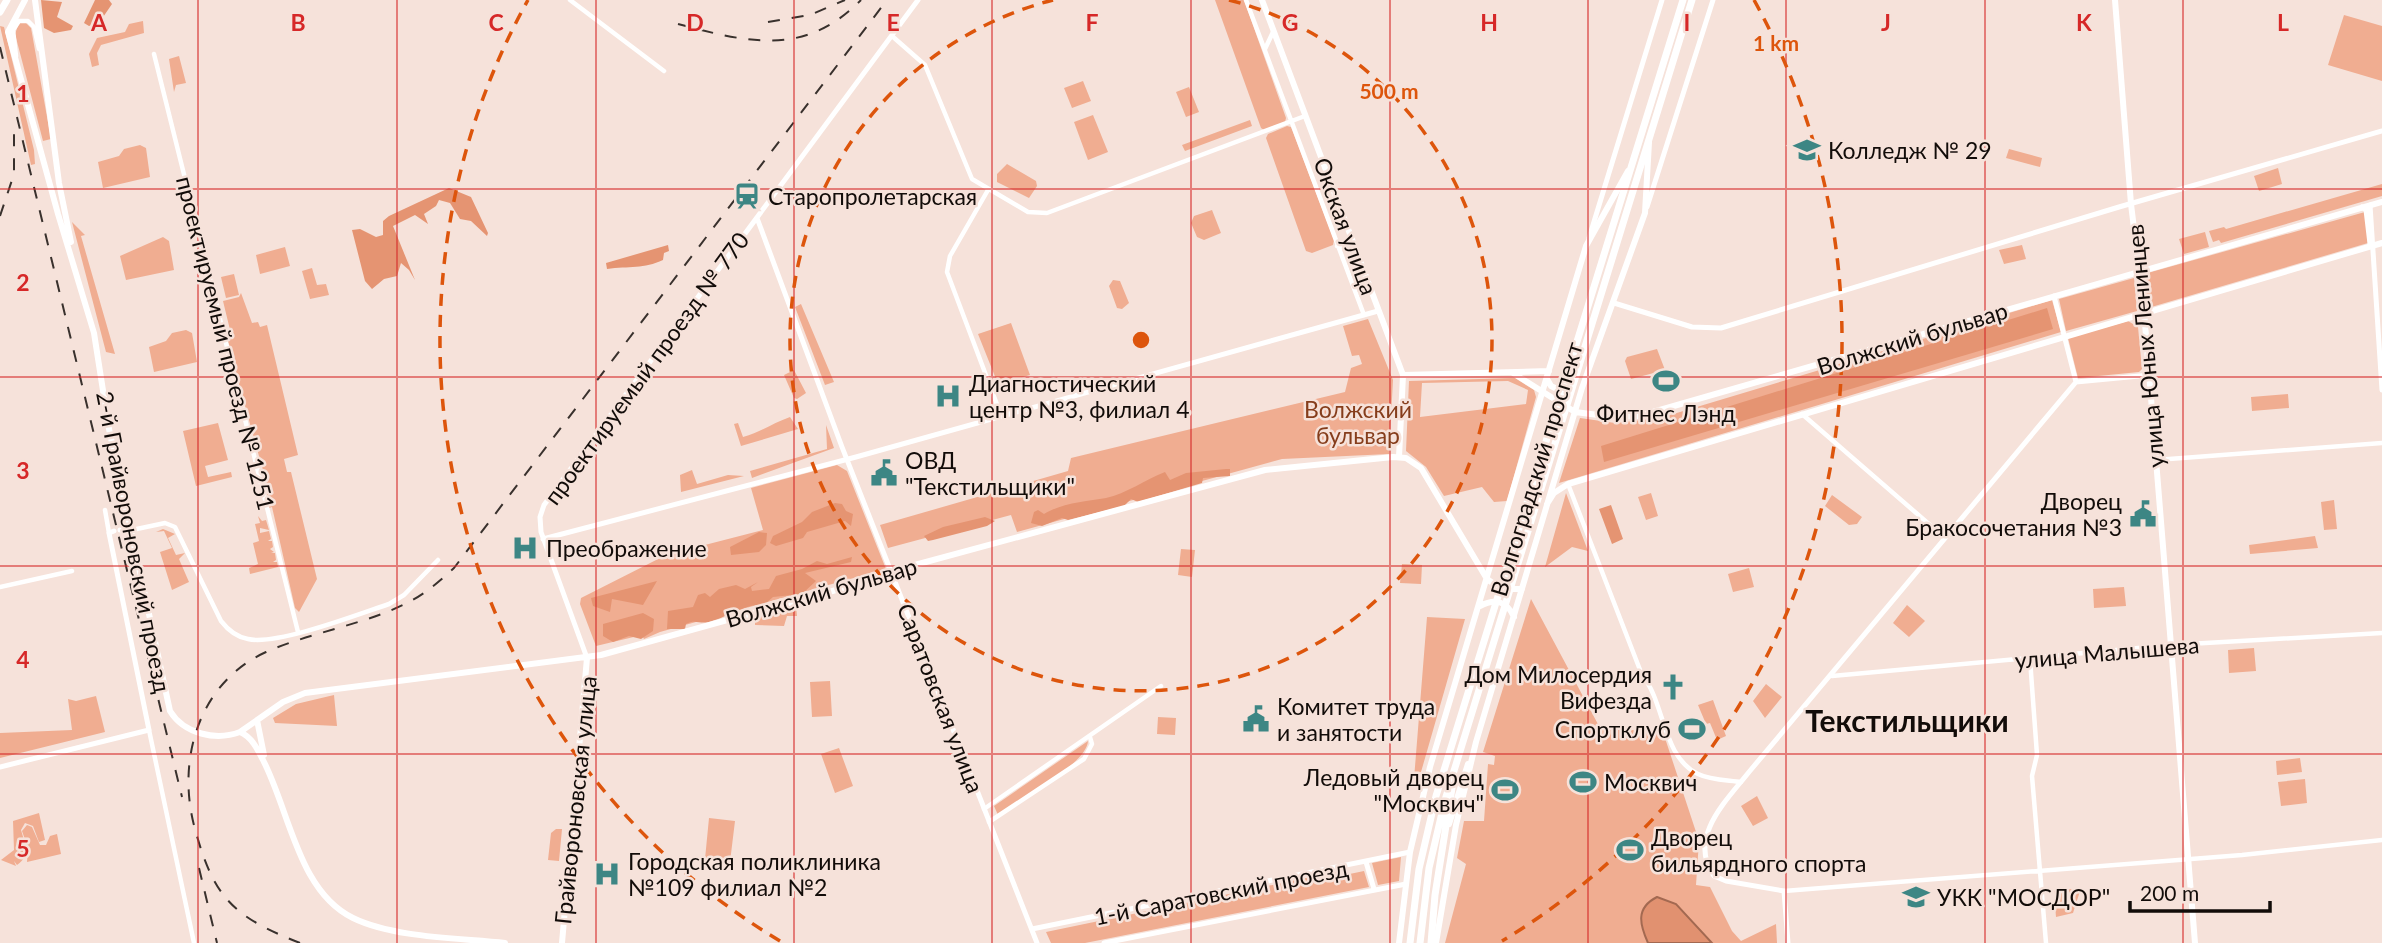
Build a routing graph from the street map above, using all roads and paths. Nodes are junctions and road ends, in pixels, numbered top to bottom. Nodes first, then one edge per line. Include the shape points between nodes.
1 (7, 0) edge
2 (25, 0) edge
3 (35, 0) edge
4 (570, 0) edge
5 (918, 0) edge
6 (1246, 0) edge
7 (1262, 0) edge
8 (1662, 0) edge
9 (1683, 0) edge
10 (1692, 0) edge
11 (1713, 0) edge
12 (2115, 0) edge
13 (0, 12) edge
14 (1273, 31) junction
15 (892, 36) junction
16 (1265, 50) junction
17 (41, 53) junction
18 (155, 54) dead end
19 (16, 57) junction
20 (664, 71) dead end
21 (1305, 116) junction
22 (1292, 122) junction
23 (2382, 131) edge
24 (1649, 136) junction
25 (1630, 166) junction
26 (988, 190) junction
27 (2382, 202) edge
28 (2132, 204) junction
29 (2370, 205) junction
30 (2362, 207) junction
31 (1645, 213) junction
32 (757, 218) junction
33 (2382, 243) edge
34 (1337, 246) junction
35 (1586, 246) junction
36 (2371, 246) junction
37 (1356, 251) junction
38 (73, 254) junction
39 (2139, 271) junction
40 (2054, 296) junction
41 (1614, 303) junction
42 (1378, 311) junction
43 (2144, 311) junction
44 (1364, 315) junction
45 (2065, 335) junction
46 (1513, 373) junction
47 (1548, 374) junction
48 (1403, 375) junction
49 (2150, 375) junction
50 (2076, 382) junction
51 (1581, 390) junction
52 (2382, 390) edge
53 (1542, 393) junction
54 (1575, 412) junction
55 (1802, 414) junction
56 (1001, 415) junction
57 (2382, 443) edge
58 (1399, 457) junction
59 (847, 459) junction
60 (2156, 460) junction
61 (1568, 484) junction
62 (1547, 504) junction
63 (105, 510) dead end
64 (132, 530) junction
65 (114, 531) junction
66 (543, 539) junction
67 (1946, 539) junction
68 (438, 561) dead end
69 (72, 571) dead end
70 (892, 572) junction
71 (1488, 579) junction
72 (0, 587) edge
73 (1522, 589) junction
74 (1480, 606) junction
75 (1514, 617) junction
76 (298, 632) junction
77 (2382, 633) edge
78 (2171, 645) junction
79 (587, 658) junction
80 (2030, 659) junction
81 (1832, 676) junction
82 (1161, 686) dead end
83 (257, 720) junction
84 (149, 730) junction
85 (240, 732) junction
86 (1090, 737) junction
87 (1476, 741) junction
88 (1456, 761) junction
89 (0, 767) edge
90 (269, 770) junction
91 (1741, 782) junction
92 (984, 809) junction
93 (989, 822) junction
94 (1445, 839) junction
95 (2382, 840) edge
96 (1410, 852) junction
97 (2187, 859) junction
98 (1366, 862) junction
99 (2039, 872) junction
100 (1406, 884) junction
101 (1374, 889) junction
102 (1784, 891) junction
103 (1032, 929) junction
104 (194, 943) edge
105 (505, 943) edge
106 (562, 943) edge
107 (1037, 943) edge
108 (1104, 943) edge
109 (1399, 943) edge
110 (1410, 943) edge
111 (1420, 943) edge
112 (1434, 943) edge
113 (1788, 943) edge
114 (2046, 943) edge
115 (2195, 943) edge

1 - 13 main road
2 - 19 main road, 2-й Грайвороновский проезд via 9,28
3 - 17 main road, 2-й Грайвороновский проезд
4 - 20 street
5 - 15 street, проектируемый проезд № 770
6 - 16 street
7 - 14 main road, Окская улица
8 - 35 street
9 - 25 main road, Волгоградский проспект
10 - 24 main road, Волгоградский проспект
11 - 31 street
12 - 28 main road, улица Юных Ленинцев
14 - 16 street
14 - 21 main road, Окская улица
15 - 26 street via 925,65 967,172
15 - 32 street, проектируемый проезд № 770
16 - 22 street
17 - 19 street via 34,27 22,20 13,30
17 - 38 main road, 2-й Грайвороновский проезд
18 - 76 street, проектируемый проезд № 1251
19 - 38 main road, 2-й Грайвороновский проезд
21 - 22 street
21 - 37 main road, Окская улица
22 - 26 street via 1043,214 1028,212
22 - 34 street
23 - 28 street
24 - 31 main road
24 - 88 main road, Волгоградский проспект
25 - 35 main road
25 - 110 main road, Волгоградский проспект via 1429,823
26 - 56 street via 950,256 947,272
27 - 29 main road, Волжский бульвар
28 - 39 main road, улица Юных Ленинцев
28 - 41 street via 1721,328 1692,327
29 - 30 main road, Волжский бульвар
29 - 36 street
30 - 36 street
30 - 39 main road, Волжский бульвар
31 - 41 main road
32 - 59 street, Саратовская улица
32 - 66 street, проектируемый проезд № 770 via 552,492 540,517
33 - 36 main road, Волжский бульвар
34 - 37 street
34 - 44 street
35 - 47 main road
36 - 43 main road, Волжский бульвар
36 - 52 street
37 - 42 main road, Окская улица
38 - 64 main road, 2-й Грайвороновский проезд via 97,346 106,416
39 - 40 main road, Волжский бульвар
39 - 43 main road, улица Юных Ленинцев
40 - 45 street
40 - 54 main road, Волжский бульвар via 1658,412 1614,417
41 - 51 main road
42 - 44 street
42 - 48 main road, Окская улица
43 - 45 main road, Волжский бульвар
43 - 49 main road, улица Юных Ленинцев
44 - 56 street
45 - 50 street
45 - 55 main road, Волжский бульвар
46 - 47 main road
46 - 48 main road
46 - 53 main road, Волжский бульвар
47 - 51 main road via 1551,386 1564,393
47 - 53 main road
48 - 58 main road, Окская улица
49 - 50 street
49 - 60 main road, улица Юных Ленинцев
50 - 67 street
51 - 54 main road
53 - 54 main road, Волжский бульвар
53 - 71 main road
54 - 62 main road
55 - 61 main road, Волжский бульвар
55 - 67 street
56 - 59 street
57 - 60 street
58 - 70 main road, Волжский бульвар via 1265,470
58 - 71 main road via 1421,468
59 - 66 street
59 - 70 street, Саратовская улица
60 - 78 main road, улица Юных Ленинцев
61 - 62 main road, Волжский бульвар
61 - 91 street via 1675,749 1697,774
62 - 73 main road
63 - 65 street
64 - 65 street
64 - 76 street via 165,523 175,527 216,613 233,633 258,640
64 - 85 main road, 2-й Грайвороновский проезд via 170,710 179,722 204,734
65 - 84 street
66 - 79 street, проектируемый проезд № 770
67 - 81 street
68 - 76 street via 389,604
69 - 72 street
70 - 79 main road, Волжский бульвар
70 - 92 street, Саратовская улица
71 - 73 main road via 1506,591
71 - 74 main road
73 - 75 main road
74 - 75 main road via 1501,602
74 - 96 main road via 1430,767
75 - 87 main road
77 - 78 street, улица Малышева
78 - 80 street, улица Малышева
78 - 97 main road, улица Юных Ленинцев
79 - 83 main road, Волжский бульвар via 313,691 286,701
79 - 106 main road, Грайвороновская улица
80 - 81 street, улица Малышева
80 - 99 street
81 - 91 street
82 - 86 street
83 - 85 main road, Волжский бульвар
83 - 90 main road
84 - 89 street
84 - 104 street
85 - 90 main road via 256,747
86 - 92 street
86 - 93 street via 1088,753 1073,767
87 - 94 main road
87 - 112 main road
88 - 94 main road
88 - 111 main road, Волгоградский проспект via 1429,868
90 - 105 main road via 313,883 332,905 379,927
91 - 102 street via 1705,837 1705,859 1717,879
92 - 93 street, Саратовская улица
93 - 103 street, Саратовская улица
94 - 112 main road via 1432,927
95 - 97 street
96 - 98 street, 1-й Саратовский проезд
96 - 100 main road
97 - 99 street
97 - 115 main road, улица Юных Ленинцев
98 - 101 street
98 - 103 street, 1-й Саратовский проезд
99 - 102 street
99 - 114 street
100 - 101 street, 1-й Саратовский проезд
100 - 109 main road
101 - 108 street, 1-й Саратовский проезд
102 - 113 street
103 - 107 street, Саратовская улица

